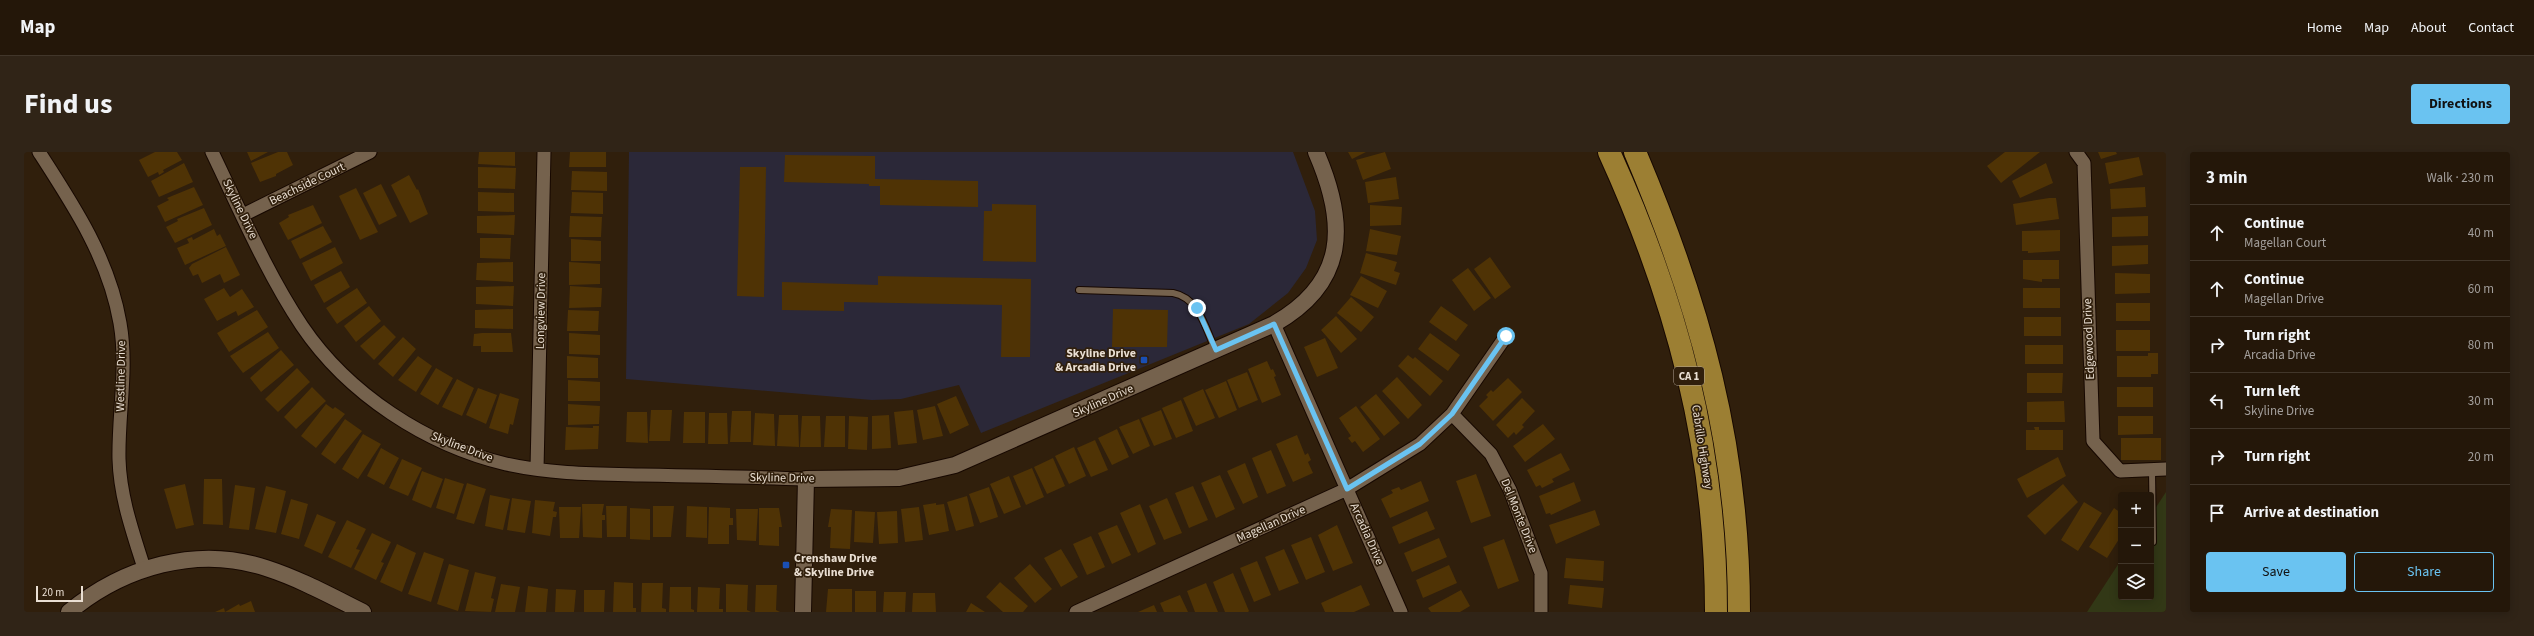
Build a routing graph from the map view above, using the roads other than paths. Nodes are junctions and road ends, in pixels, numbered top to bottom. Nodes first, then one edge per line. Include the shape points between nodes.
1 (39, 152) edge
2 (212, 152) edge
3 (370, 152) edge
4 (544, 152) edge
5 (1316, 152) edge
6 (1609, 152) edge
7 (1635, 152) edge
8 (2076, 152) edge
9 (243, 215) junction
10 (1079, 290) dead end
11 (1274, 324) junction
12 (1506, 336) dead end
13 (1216, 350) junction
14 (1452, 414) junction
15 (537, 469) junction
16 (2166, 469) edge
17 (2152, 470) junction
18 (806, 479) junction
19 (1347, 489) junction
20 (2154, 528) edge
21 (144, 568) junction
22 (69, 612) edge
23 (363, 612) edge
24 (803, 612) edge
25 (1076, 612) edge
26 (1401, 612) edge
27 (1541, 612) edge
28 (1716, 612) edge
29 (1739, 612) edge

1 - 21 street, Westline Drive via 92,238 113,294 124,354 119,436 121,483
2 - 9 street, Skyline Drive
3 - 9 street, Beachside Court
4 - 15 street, Longview Drive
5 - 11 street, Skyline Drive via 1332,190 1337,227 1335,247 1329,267 1319,285 1291,314
6 - 28 highway, Cabrillo Highway / CA 1 via 1665,291 1693,390 1709,488 1714,541
7 - 29 highway, Cabrillo Highway / CA 1 via 1686,284 1715,384 1732,486 1737,539
8 - 17 street, Edgewood Drive via 2084,163 2092,441 2120,471
9 - 15 street, Skyline Drive via 271,273 302,326 321,351 354,384 392,414 448,445 506,464
10 - 13 lane via 1184,295 1197,308
11 - 13 street, Skyline Drive
11 - 19 street, Arcadia Drive
12 - 14 street, Magellan Drive
13 - 18 street, Skyline Drive via 955,465 898,478
14 - 19 street, Magellan Drive via 1420,444
14 - 27 street, Del Monte Drive via 1491,454 1510,490 1541,573
15 - 18 street, Skyline Drive via 585,473
16 - 17 street, Edgewood Drive
17 - 20 lane
18 - 24 street
19 - 25 street, Magellan Drive
19 - 26 street, Arcadia Drive
21 - 22 street via 102,588
21 - 23 street via 172,562 202,560 264,567 294,578

